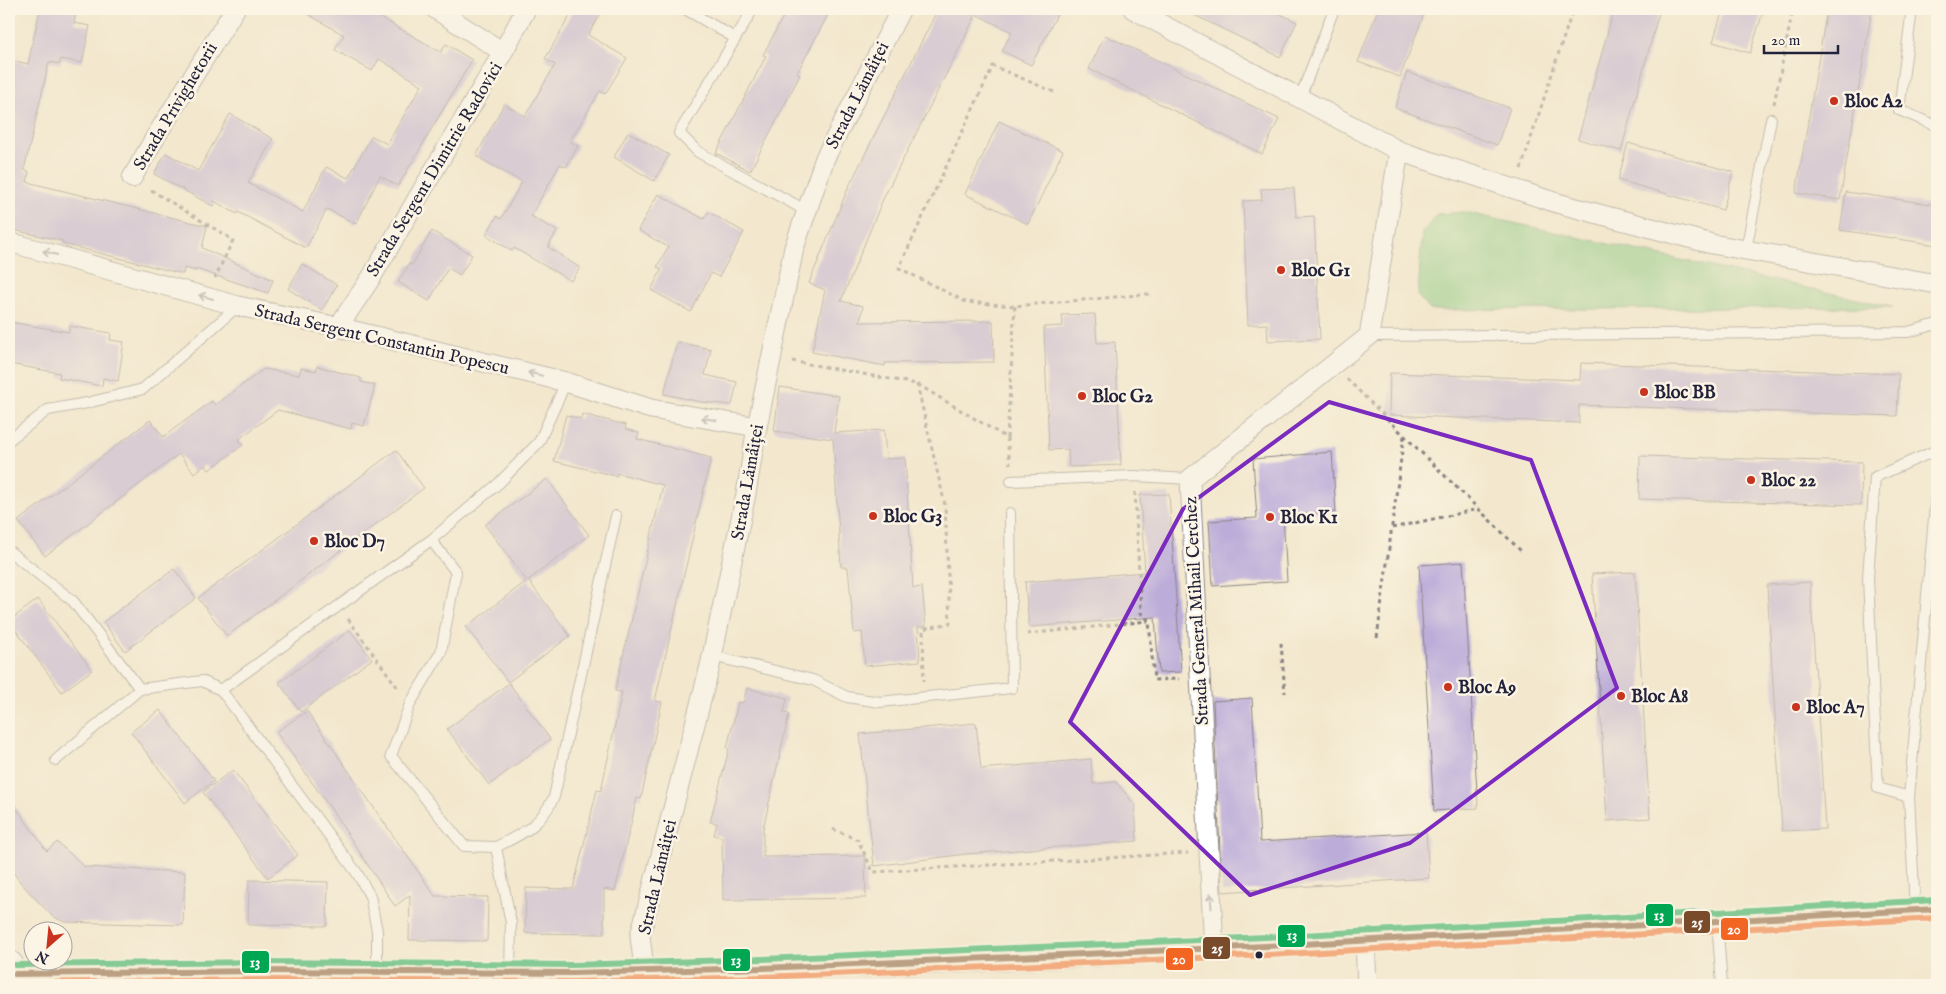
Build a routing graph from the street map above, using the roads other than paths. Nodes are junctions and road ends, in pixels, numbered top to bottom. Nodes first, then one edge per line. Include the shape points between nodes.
1 (235, 9) edge
2 (435, 9) edge
3 (526, 9) edge
4 (685, 9) edge
5 (753, 9) edge
6 (901, 9) edge
7 (1133, 9) edge
8 (1334, 9) edge
9 (1912, 9) edge
10 (735, 38) junction
11 (504, 52) junction
12 (1300, 98) junction
13 (1770, 119) road end
14 (1937, 126) edge
15 (1399, 151) junction
16 (132, 178) road end
17 (807, 211) junction
18 (9, 242) edge
19 (1746, 250) junction
20 (1937, 284) edge
21 (238, 306) junction
22 (1937, 324) edge
23 (338, 327) junction
24 (1369, 336) junction
25 (566, 382) junction
26 (757, 427) junction
27 (9, 440) edge
28 (1937, 450) edge
29 (1190, 479) junction
30 (1011, 480) road end
31 (1937, 484) edge
32 (1010, 513) dead end
33 (616, 516) dead end
34 (431, 540) junction
35 (9, 551) edge
36 (712, 656) junction
37 (140, 689) junction
38 (221, 690) junction
39 (56, 760) dead end
40 (1909, 797) junction
41 (496, 846) junction
42 (1926, 910) edge
43 (1718, 921) junction
44 (1365, 941) junction
45 (1214, 950) junction
46 (377, 972) junction
47 (510, 974) junction
48 (14, 975) edge
49 (207, 976) edge
50 (645, 978) edge
51 (173, 985) edge
52 (1367, 985) edge
53 (1722, 985) edge

1 - 16 street, Strada Privighetorii
2 - 11 street
3 - 11 street, Strada Sergent Dimitrie Radovici
4 - 10 lane
5 - 10 lane
6 - 17 street, Strada Lămâiței via 825,158
7 - 12 street
8 - 12 lane
9 - 14 lane via 1900,110
10 - 17 lane via 680,133 698,152
11 - 23 street, Strada Sergent Dimitrie Radovici via 371,278
12 - 15 street
13 - 19 lane
15 - 19 street via 1556,203 1703,242
15 - 24 street
17 - 26 street, Strada Lămâiței via 794,248
21 -> 18 street, Strada Sergent Constantin Popescu
19 - 20 street
21 - 23 street, Strada Sergent Constantin Popescu
21 - 27 lane via 143,389 48,410
22 - 24 lane via 1908,332
25 -> 23 street, Strada Sergent Constantin Popescu
24 - 29 street, Strada General Mihail Cerchez
26 -> 25 street, Strada Sergent Constantin Popescu via 651,409
25 - 34 lane via 539,442 499,483
26 - 36 street, Strada Lămâiței
28 - 40 lane via 1875,477 1869,546 1878,788
29 - 30 lane via 1134,476
45 -> 29 street, Strada General Mihail Cerchez
31 - 40 lane
32 - 36 lane via 1012,688 880,702 847,697 814,680
33 - 41 lane via 554,797 547,811 528,831
34 - 38 lane
34 - 41 lane via 456,572 441,652 410,704 392,756 464,846
35 - 37 lane via 72,601
36 - 50 street, Strada Lămâiței via 640,936
37 - 38 lane via 202,681
37 - 39 lane
38 - 46 lane via 357,873 370,896 376,931
40 - 42 lane
41 - 47 lane via 511,923
42 - 43 street
43 - 44 street
43 - 53 lane
44 - 45 street
44 - 52 street
45 - 50 street
46 - 47 street
46 - 49 street
47 - 50 street
48 - 49 street via 98,972
49 - 51 street

